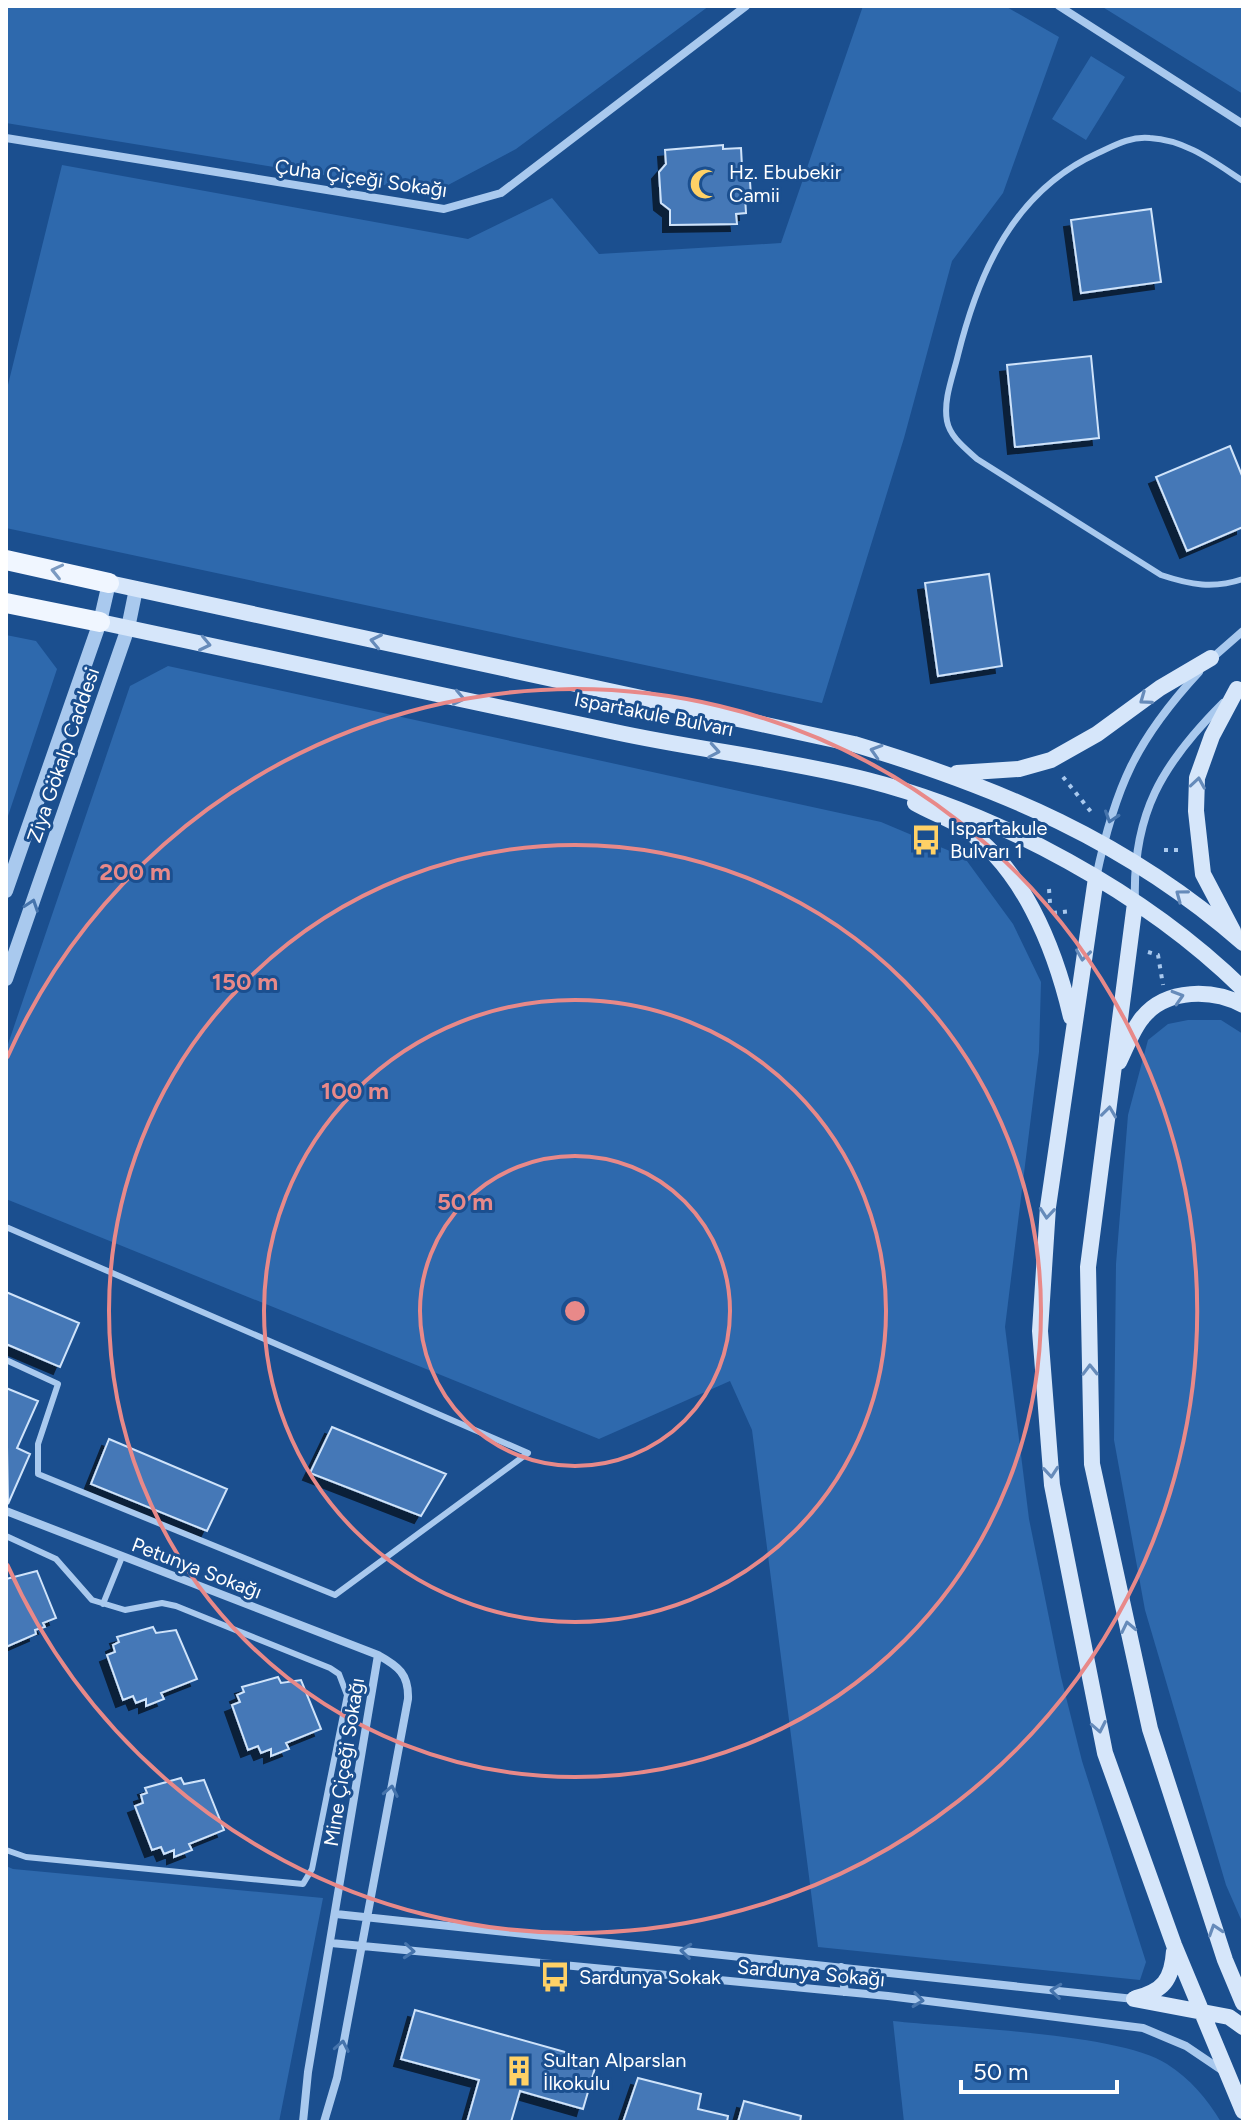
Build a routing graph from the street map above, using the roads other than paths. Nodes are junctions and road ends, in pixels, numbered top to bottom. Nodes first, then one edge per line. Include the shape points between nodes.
1 (746, 6) edge
2 (1059, 6) edge
3 (1243, 124) edge
4 (6, 138) edge
5 (1243, 181) edge
6 (6, 560) edge
7 (1243, 579) edge
8 (109, 583) junction
9 (136, 589) junction
10 (6, 603) edge
11 (100, 622) junction
12 (128, 628) junction
13 (1243, 631) edge
14 (1211, 658) junction
15 (1240, 687) edge
16 (951, 773) junction
17 (870, 781) junction
18 (1103, 841) junction
19 (1134, 860) junction
20 (1096, 878) junction
21 (6, 891) edge
22 (1135, 903) junction
23 (1239, 939) edge
24 (6, 979) edge
25 (1243, 989) edge
26 (1243, 1005) edge
27 (1073, 1027) junction
28 (1113, 1074) junction
29 (6, 1227) edge
30 (6, 1360) edge
31 (6, 1511) edge
32 (6, 1536) edge
33 (122, 1557) junction
34 (103, 1604) junction
35 (378, 1655) junction
36 (6, 1850) edge
37 (336, 1914) junction
38 (367, 1917) junction
39 (331, 1943) junction
40 (1174, 1945) junction
41 (361, 1946) junction
42 (841, 1967) junction
43 (845, 1992) junction
44 (1134, 1999) junction
45 (1243, 2003) edge
46 (1202, 2013) junction
47 (1243, 2027) edge
48 (1227, 2074) junction
49 (1243, 2111) edge
50 (303, 2122) edge
51 (324, 2122) edge

1 - 4 street, Çuha Çiçeği Sokağı via 501,193 444,209
2 - 3 street
5 - 7 lane via 1175,141 1147,137 1123,141 1081,160 1036,195 988,261 972,300 947,400 947,423 958,443 977,459 1161,575 1190,585 1217,586
8 -> 6 main road, Ispartakule Bulvarı
8 - 9 main road, Ispartakule Bulvarı
8 - 11 street
9 - 12 street, Ziya Gökalp Caddesi
16 -> 9 main road, Ispartakule Bulvarı via 854,744
10 - 11 main road, Ispartakule Bulvarı
11 - 12 main road, Ispartakule Bulvarı
11 - 21 street
12 -> 17 main road, Ispartakule Bulvarı
24 -> 12 street, Ziya Gökalp Caddesi
13 - 14 street
14 -> 16 main road via 1051,760 1019,769
14 -> 18 street via 1141,743
15 - 19 street via 1190,736 1159,781
23 -> 15 main road via 1203,874 1196,811 1197,778 1212,736
16 - 18 main road, Ispartakule Bulvarı
17 - 20 main road, Ispartakule Bulvarı via 960,811
17 - 27 main road via 961,827 1006,869 1059,966
18 - 19 main road, Ispartakule Bulvarı
18 - 20 street
19 - 22 street
23 -> 19 main road, Ispartakule Bulvarı
20 - 22 main road, Ispartakule Bulvarı
20 -> 27 main road
22 - 25 main road, Ispartakule Bulvarı via 1180,933
22 - 28 main road
28 -> 26 main road via 1142,1017 1160,1003 1190,993
27 -> 40 main road via 1048,1207 1040,1331 1052,1485 1105,1753
45 -> 28 main road via 1150,1729 1092,1464 1088,1267
29 - 30 lane via 528,1453 335,1595 38,1474 38,1444 58,1384
31 - 33 street, Petunya Sokağı
32 - 34 lane via 56,1559 84,1593
33 - 34 lane
33 - 35 street, Petunya Sokağı
34 - 36 lane via 125,1610 162,1603 176,1606 339,1674 347,1695 310,1877 298,1885 26,1857
35 - 37 street, Mine Çiçeği Sokağı
38 -> 35 street, Mine Çiçeği Sokağı via 409,1685 398,1666
37 - 38 street, Sardunya Sokağı
37 - 39 street, Mine Çiçeği Sokağı
38 - 41 street, Mine Çiçeği Sokağı
42 -> 38 street, Sardunya Sokağı
39 - 41 street, Sardunya Sokağı
39 - 50 street, Mine Çiçeği Sokağı
40 - 44 main road via 1165,1985
40 - 46 main road
41 -> 43 street, Sardunya Sokağı
51 -> 41 street, Mine Çiçeği Sokağı
42 - 43 street
44 -> 42 street, Sardunya Sokağı
43 -> 48 street, Sardunya Sokağı via 1143,2028 1186,2046
44 - 46 main road
46 - 47 main road via 1229,2017
46 - 48 main road
48 - 49 main road

